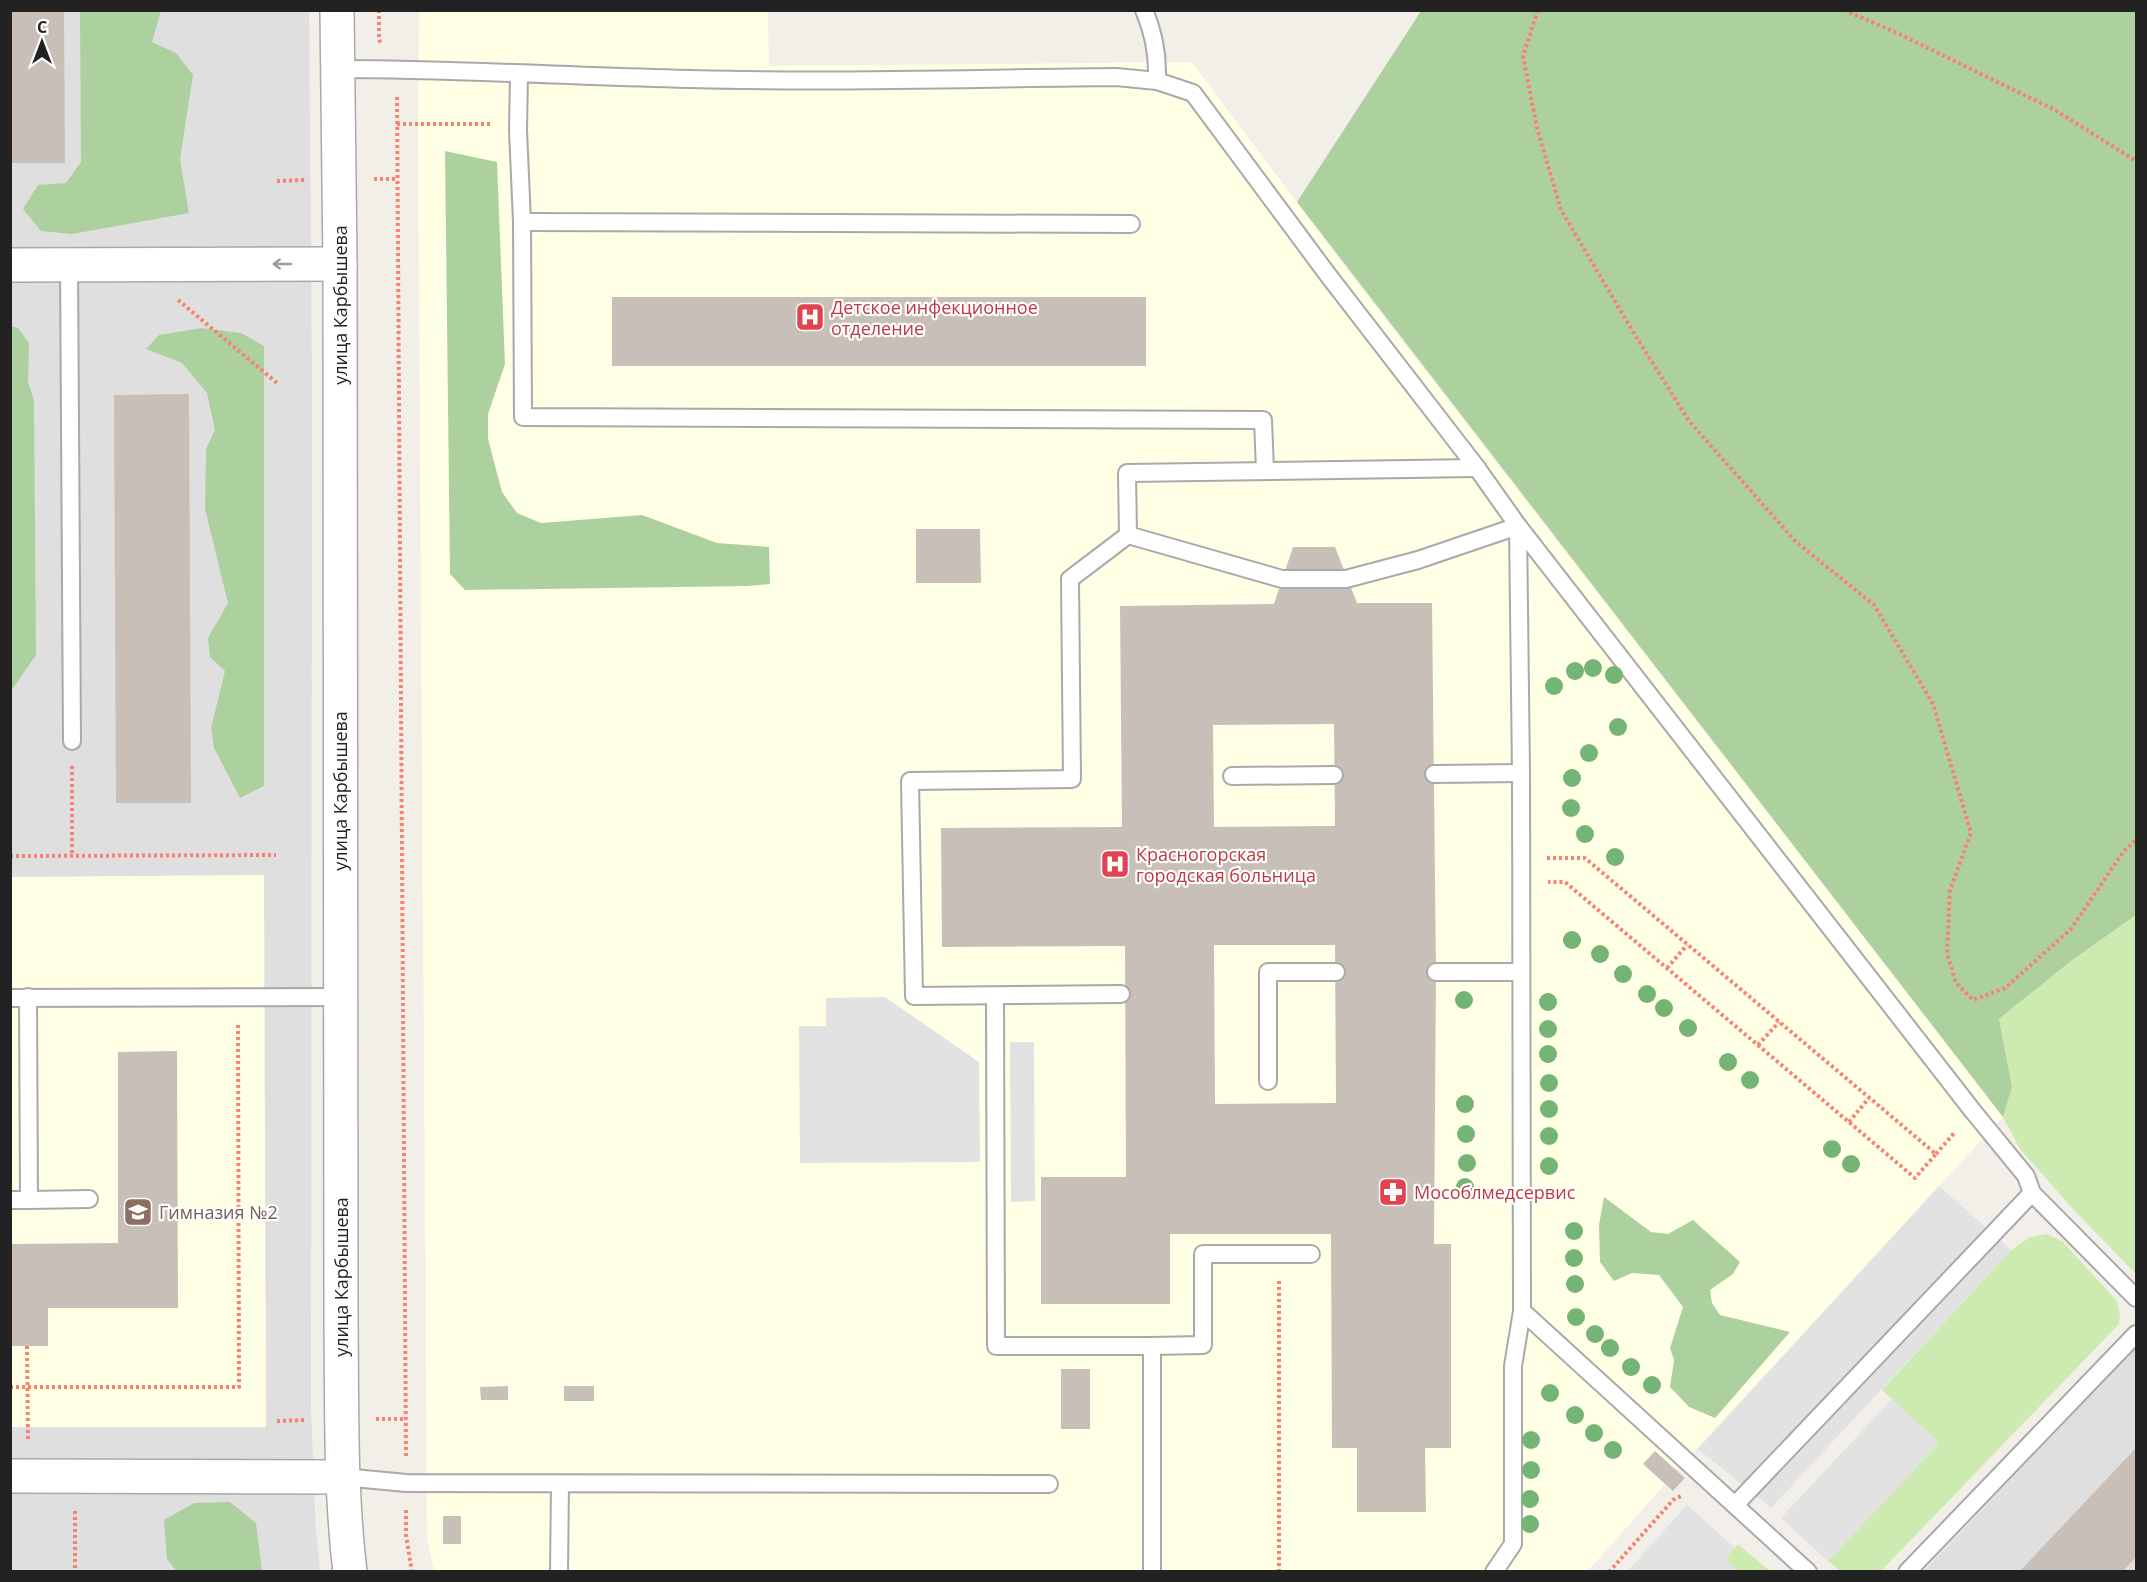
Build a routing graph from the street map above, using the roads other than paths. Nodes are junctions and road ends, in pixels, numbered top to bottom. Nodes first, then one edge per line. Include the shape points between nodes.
1 (336, 10) edge
2 (1144, 10) edge
3 (338, 69) junction
4 (519, 74) junction
5 (1157, 81) junction
6 (522, 222) junction
7 (1131, 224) dead end
8 (69, 264) junction
9 (340, 264) junction
10 (10, 265) edge
11 (1477, 468) junction
12 (1265, 471) junction
13 (1518, 526) junction
14 (1128, 535) junction
15 (72, 741) road end
16 (1521, 773) junction
17 (1434, 774) dead end
18 (1334, 775) dead end
19 (1232, 776) dead end
20 (1336, 972) dead end
21 (1436, 972) dead end
22 (1521, 972) junction
23 (1121, 994) dead end
24 (995, 996) junction
25 (340, 997) junction
26 (10, 998) edge
27 (28, 998) junction
28 (1268, 1081) dead end
29 (2032, 1193) junction
30 (89, 1199) dead end
31 (10, 1200) edge
32 (29, 1200) junction
33 (1311, 1254) dead end
34 (2136, 1298) edge
35 (1522, 1311) junction
36 (2136, 1334) edge
37 (1152, 1346) junction
38 (10, 1476) edge
39 (343, 1477) junction
40 (560, 1484) junction
41 (1049, 1484) dead end
42 (1735, 1505) junction
43 (350, 1572) edge
44 (559, 1572) edge
45 (1152, 1572) edge
46 (1494, 1572) edge
47 (1808, 1572) edge
48 (1907, 1572) edge

1 - 3 street, улица Карбышева
2 - 5 lane via 1158,62
3 - 4 lane
3 - 9 street, улица Карбышева
4 - 5 lane via 748,80 1116,77
4 - 6 lane
5 - 11 lane via 1193,93
6 - 7 lane
6 - 12 lane via 523,417 1263,420
9 -> 8 street
8 - 10 street
8 - 15 lane
9 - 25 street, улица Карбышева
11 - 12 lane
11 - 13 lane
12 - 14 lane via 1126,473
13 - 14 lane via 1418,560 1346,579 1282,579
13 - 16 lane
13 - 29 lane via 2026,1176
14 - 24 lane via 1070,579 1072,779 910,781 914,996
16 - 17 lane
16 - 22 lane
18 - 19 lane
20 - 28 lane via 1268,972
21 - 22 lane
22 - 35 lane
23 - 24 lane
24 - 37 lane via 996,1346
25 - 27 lane
25 - 39 street, улица Карбышева
26 - 27 lane
27 - 32 lane
29 - 34 lane
29 - 42 lane
30 - 32 lane
31 - 32 lane
33 - 37 lane via 1203,1254 1203,1346
35 - 42 lane
35 - 46 lane via 1514,1365 1513,1544
36 - 48 lane
37 - 45 lane
38 - 39 street
39 - 40 lane via 406,1483
39 - 43 street, улица Карбышева
40 - 41 lane
40 - 44 lane
42 - 47 lane

